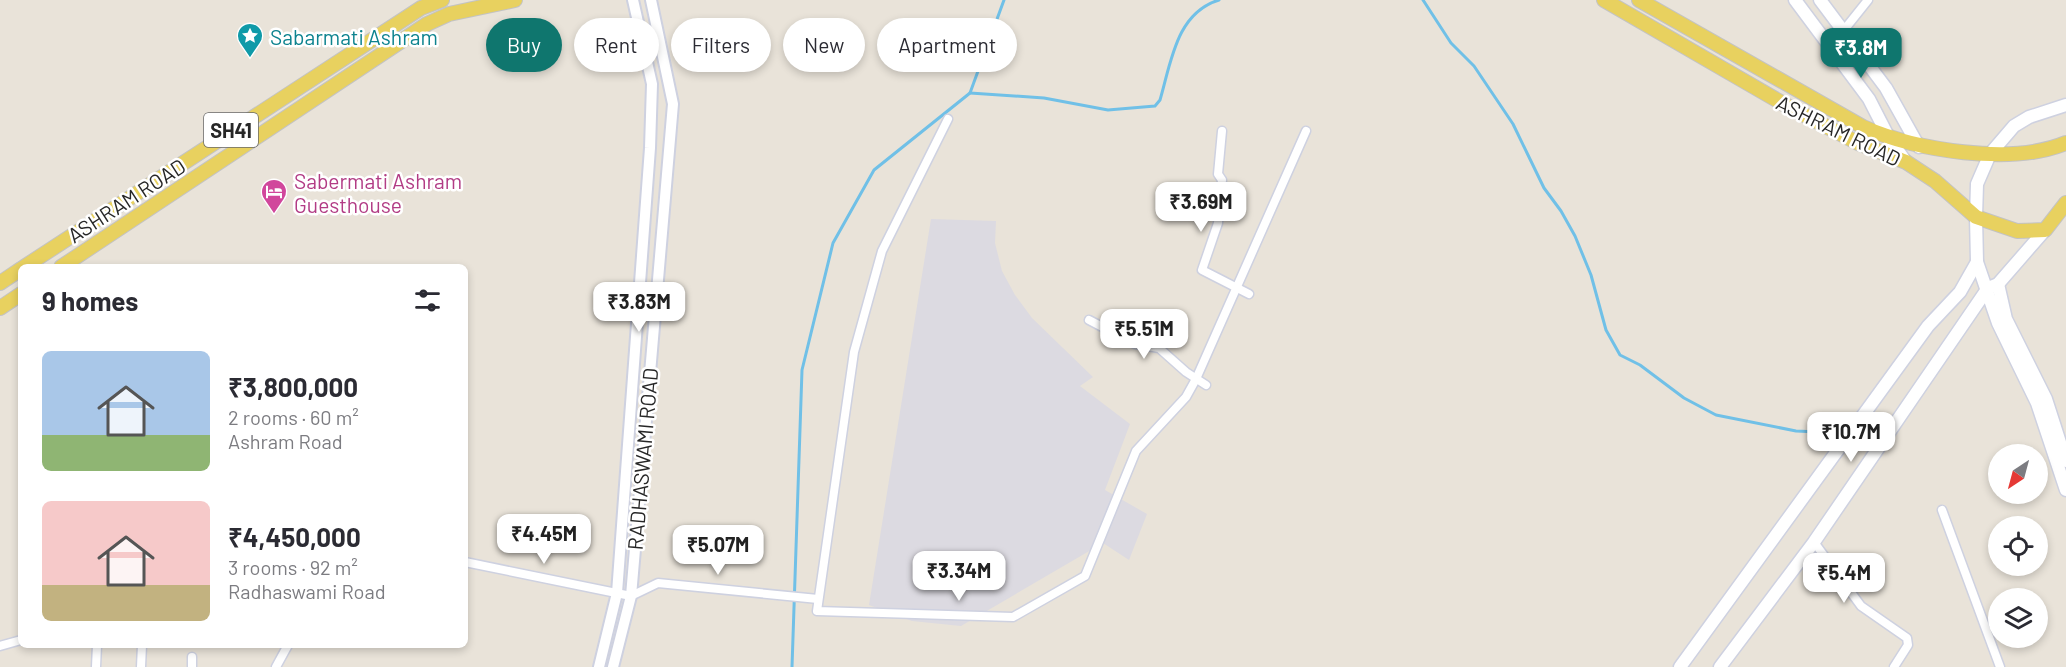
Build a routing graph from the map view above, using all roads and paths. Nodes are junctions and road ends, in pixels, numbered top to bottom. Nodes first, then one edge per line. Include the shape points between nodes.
1 (444, 0) edge
2 (515, 0) edge
3 (633, 0) edge
4 (651, 0) edge
5 (1604, 0) edge
6 (1639, 0) edge
7 (1796, 0) edge
8 (1820, 0) edge
9 (1868, 0) edge
10 (449, 14) junction
11 (1844, 30) junction
12 (2066, 105) edge
13 (948, 119) dead end
14 (1222, 131) dead end
15 (1306, 131) dead end
16 (1889, 138) junction
17 (2066, 143) edge
18 (1918, 147) junction
19 (1990, 154) junction
20 (1906, 162) junction
21 (2066, 203) edge
22 (1976, 217) junction
23 (2044, 230) junction
24 (1977, 262) junction
25 (28, 264) edge
26 (67, 264) edge
27 (18, 271) edge
28 (0, 283) edge
29 (1993, 286) junction
30 (1234, 288) junction
31 (1249, 294) dead end
32 (18, 296) edge
33 (0, 308) edge
34 (1089, 320) dead end
35 (1196, 379) junction
36 (1206, 385) dead end
37 (2066, 461) edge
38 (2066, 490) edge
39 (1942, 510) dead end
40 (1814, 542) junction
41 (468, 563) edge
42 (617, 593) junction
43 (631, 596) junction
44 (818, 599) junction
45 (18, 641) edge
46 (0, 646) edge
47 (98, 648) edge
48 (142, 648) edge
49 (286, 648) edge
50 (192, 657) dead end
51 (1895, 666) edge
52 (96, 667) edge
53 (141, 667) edge
54 (192, 667) edge
55 (276, 667) edge
56 (599, 667) edge
57 (613, 667) edge
58 (1680, 667) edge
59 (1720, 667) edge
60 (2000, 667) edge

1 - 10 main road
1 - 25 main road, ASHRAM ROAD / SH41 via 421,8
2 - 10 main road, ASHRAM ROAD
3 - 42 street, RADHASWAMI ROAD via 652,84
4 - 43 street, RADHASWAMI ROAD via 673,104
5 - 20 main road, ASHRAM ROAD via 1799,112
6 - 16 main road, ASHRAM ROAD via 1853,122
7 - 16 main road via 1869,99
8 - 11 main road
9 - 11 street
10 - 26 main road, ASHRAM ROAD via 427,24
11 - 18 main road via 1886,88
12 - 19 main road via 2014,126
13 - 44 street via 882,251 854,352
14 - 30 street via 1218,223 1202,270
15 - 30 street
16 - 18 main road, ASHRAM ROAD
16 - 20 main road
17 - 19 main road, ASHRAM ROAD
18 - 19 main road, ASHRAM ROAD
19 - 22 main road via 1977,184
20 - 22 main road, ASHRAM ROAD
21 - 23 main road
22 - 23 main road, ASHRAM ROAD via 2017,231
22 - 24 main road
23 - 29 main road
24 - 29 main road
24 - 58 main road via 1960,292 1928,326
27 - 28 main road, ASHRAM ROAD / SH41
29 - 37 main road via 2046,399
29 - 38 main road via 1998,322 2037,403
29 - 40 main road
30 - 31 street
30 - 35 street
32 - 33 main road
34 - 35 street via 1135,344 1159,348
35 - 36 street
35 - 44 street via 1186,397 1136,451 1085,576 1013,617 817,611
39 - 60 street
40 - 51 street via 1861,606 1907,638 1908,645
40 - 59 main road
41 - 42 street
42 - 43 street
42 - 56 street, RADHASWAMI ROAD
43 - 44 street via 658,583
43 - 57 street, RADHASWAMI ROAD
45 - 46 street
47 - 52 street
48 - 53 street
49 - 55 street
50 - 54 street

